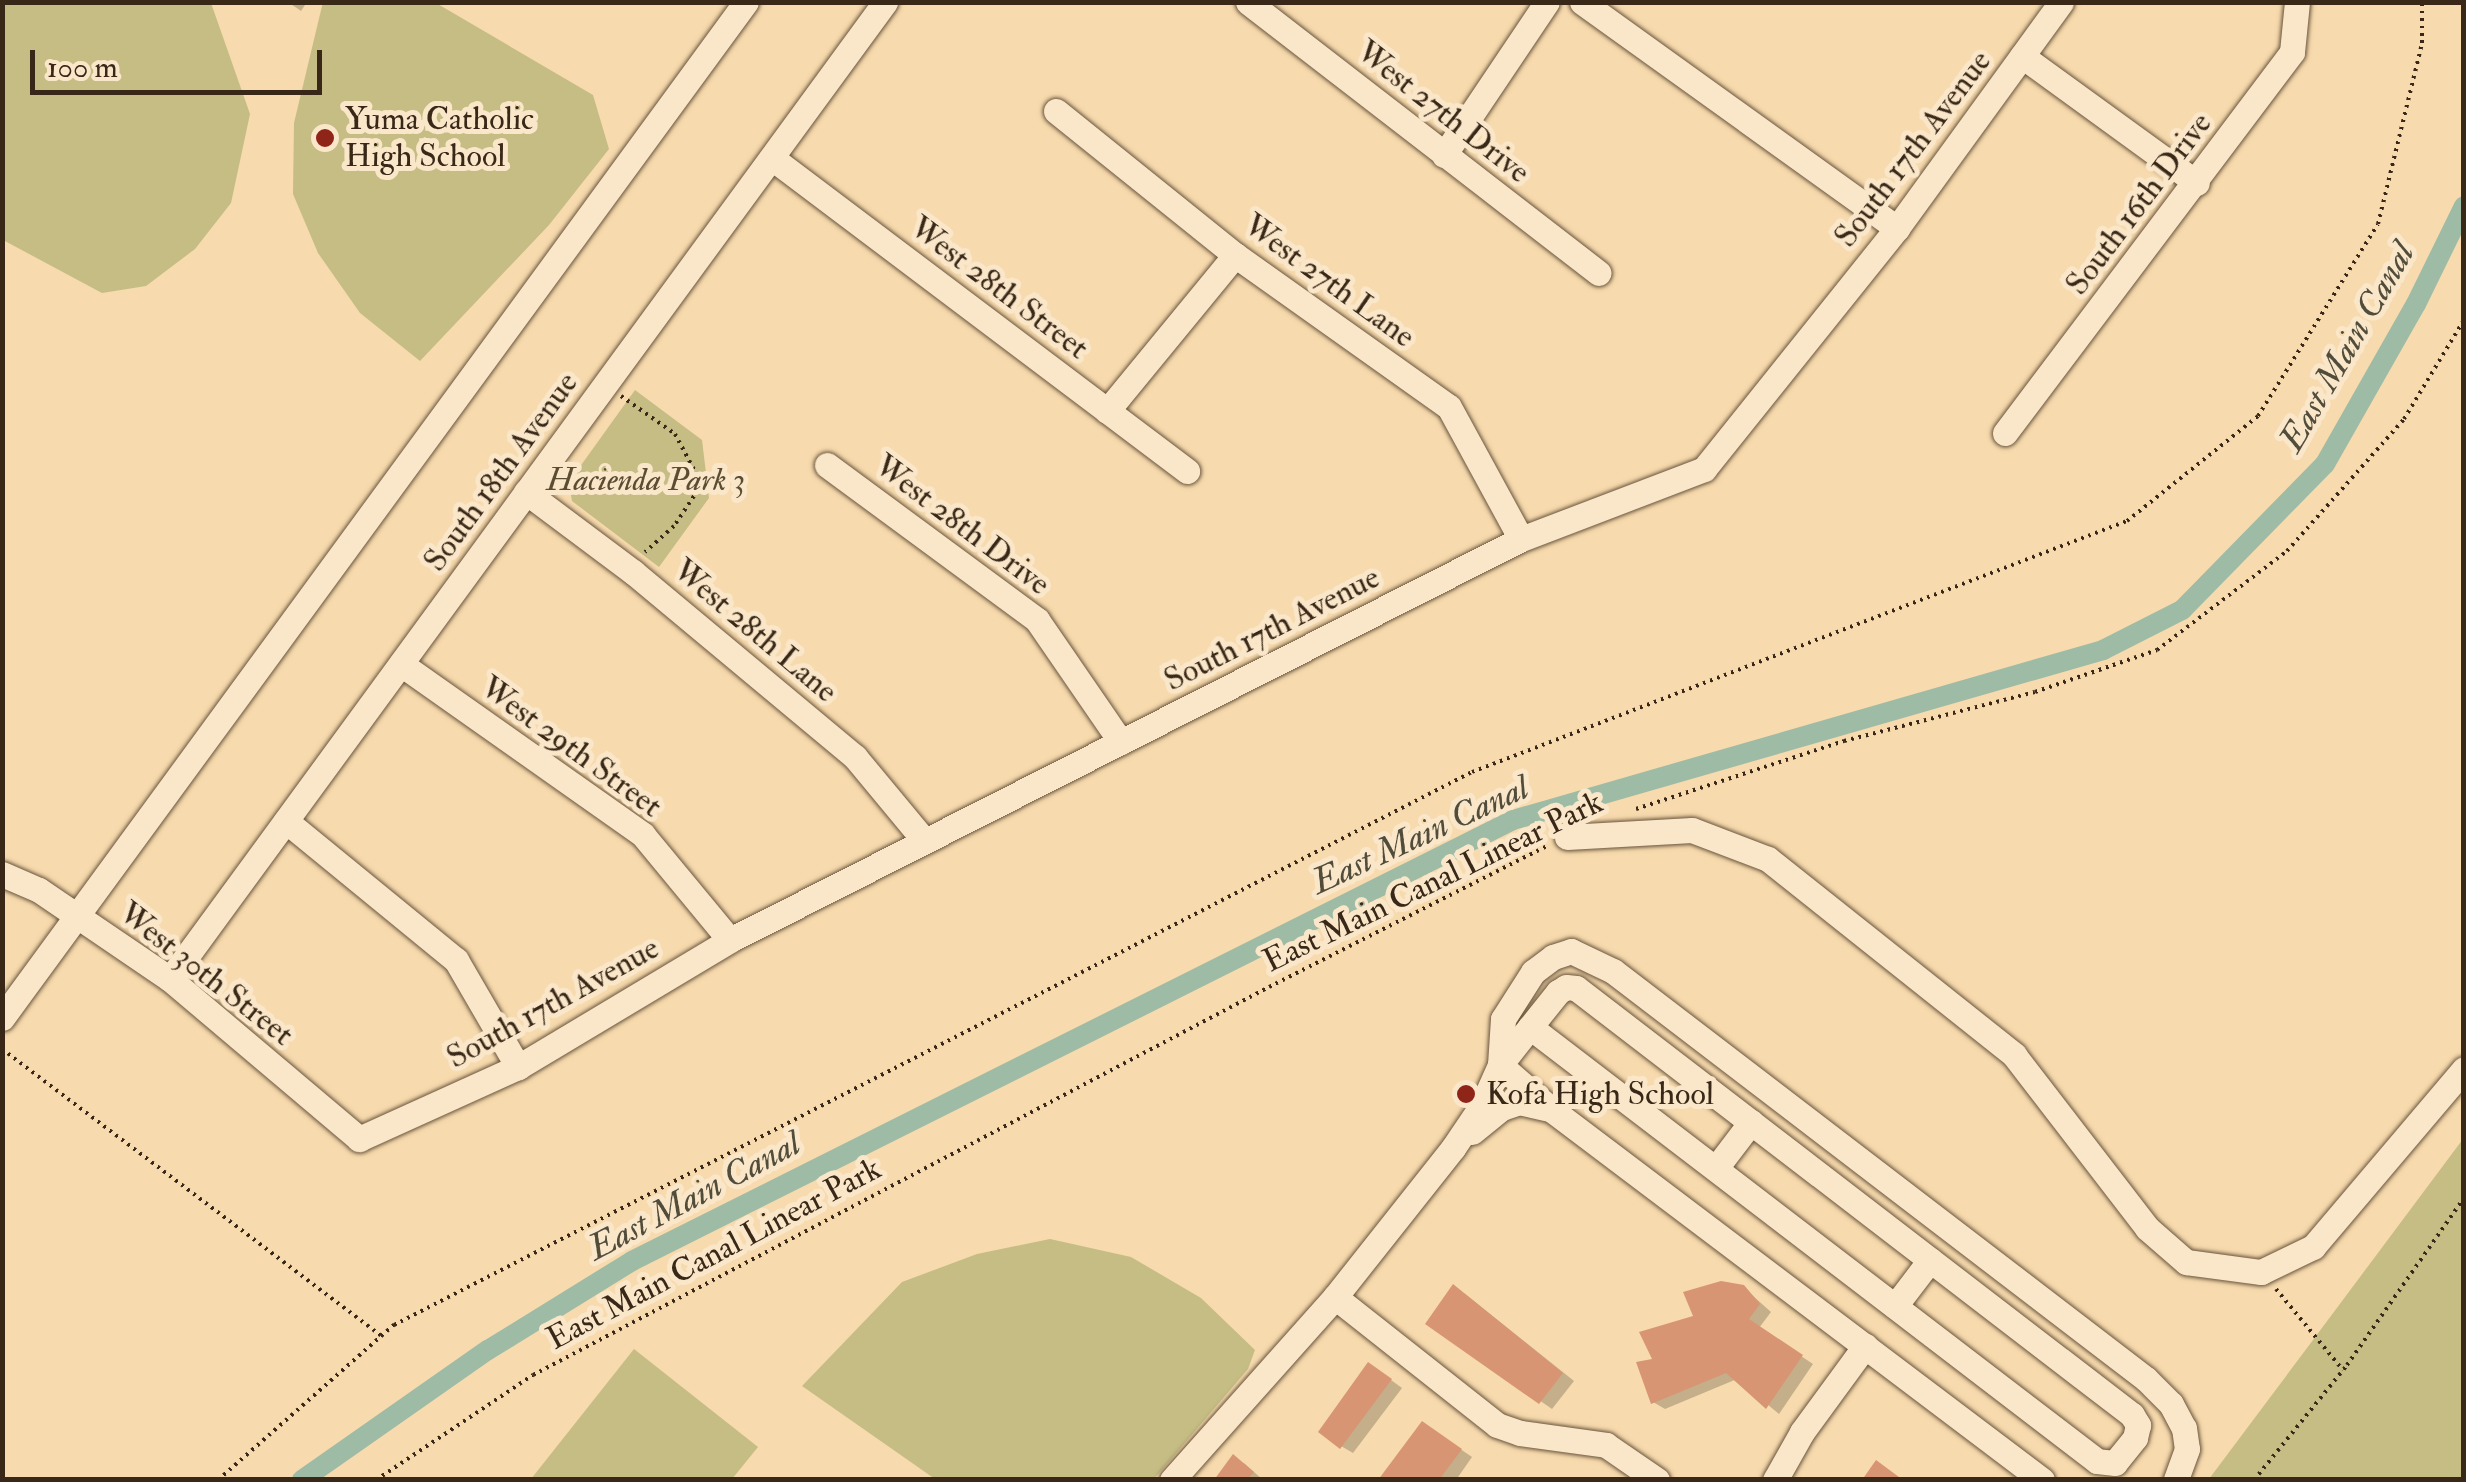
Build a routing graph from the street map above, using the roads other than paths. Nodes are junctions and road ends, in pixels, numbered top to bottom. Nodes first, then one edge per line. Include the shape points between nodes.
1 (746, 2) edge
2 (885, 2) edge
3 (1248, 2) edge
4 (1547, 2) edge
5 (1582, 2) edge
6 (2061, 2) edge
7 (2297, 2) edge
8 (2022, 56) junction
9 (1056, 111) dead end
10 (1444, 154) junction
11 (772, 158) junction
12 (2197, 183) junction
13 (1897, 228) junction
14 (1235, 255) junction
15 (1598, 273) dead end
16 (1107, 411) junction
17 (2005, 433) dead end
18 (827, 465) dead end
19 (1187, 471) dead end
20 (526, 492) junction
21 (1520, 539) junction
22 (401, 664) junction
23 (1121, 742) junction
24 (286, 821) junction
25 (1567, 837) road end
26 (924, 839) junction
27 (2, 874) edge
28 (77, 916) junction
29 (730, 940) junction
30 (170, 980) junction
31 (2, 1018) edge
32 (1530, 1027) junction
33 (1500, 1065) junction
34 (518, 1067) junction
35 (2464, 1069) edge
36 (1552, 1110) junction
37 (1751, 1122) junction
38 (359, 1140) joint
39 (1453, 1148) junction
40 (1716, 1168) junction
41 (1930, 1260) junction
42 (1336, 1297) junction
43 (1895, 1306) junction
44 (1865, 1346) junction
45 (1172, 1480) edge
46 (1657, 1480) edge
47 (1776, 1480) edge
48 (2042, 1480) edge
49 (2176, 1480) edge

1 - 28 street
2 - 11 street, South 18th Avenue
3 - 10 street, West 27th Drive
4 - 10 street
5 - 13 street
6 - 8 street, South 17th Avenue
7 - 12 street, South 16th Drive via 2292,52
8 - 12 street
8 - 13 street, South 17th Avenue
9 - 14 street, West 27th Lane
10 - 15 street, West 27th Drive
11 - 16 street, West 28th Street
11 - 20 street, South 18th Avenue
12 - 17 street, South 16th Drive
13 - 21 street, South 17th Avenue via 1704,469
14 - 16 street
14 - 21 street, West 27th Lane via 1449,407
16 - 19 street, West 28th Street
18 - 23 street, West 28th Drive via 1037,620
20 - 22 street, South 18th Avenue
20 - 26 street, West 28th Lane via 855,757
21 - 23 street, South 17th Avenue
22 - 24 street, South 18th Avenue
22 - 29 street, West 29th Street via 642,834
23 - 26 street, South 17th Avenue
24 - 30 street, South 18th Avenue
24 - 34 street via 456,960
25 - 35 street via 1692,830 1768,859 2014,1055 2146,1228 2186,1262 2261,1272 2313,1247
26 - 29 street, South 17th Avenue
27 - 28 street, West 30th Street
28 - 30 street, West 30th Street
28 - 31 street
29 - 34 street, South 17th Avenue
30 - 38 street, West 30th Street
32 - 33 street
32 - 37 street via 1558,992 1576,988
32 - 40 street
33 - 36 street
33 - 39 street
33 - 49 street via 1502,1019 1533,972 1570,951 1612,971 2146,1379 2184,1428 2187,1449
34 - 38 street, South 17th Avenue
36 - 39 street via 1519,1102 1502,1108
36 - 44 street
37 - 40 street
37 - 41 street
39 - 42 street
40 - 43 street
41 - 43 street
41 - 43 street via 2132,1415 2135,1438 2115,1463 2098,1460
42 - 45 street
42 - 46 street via 1497,1425 1606,1444
44 - 47 street
44 - 48 street

